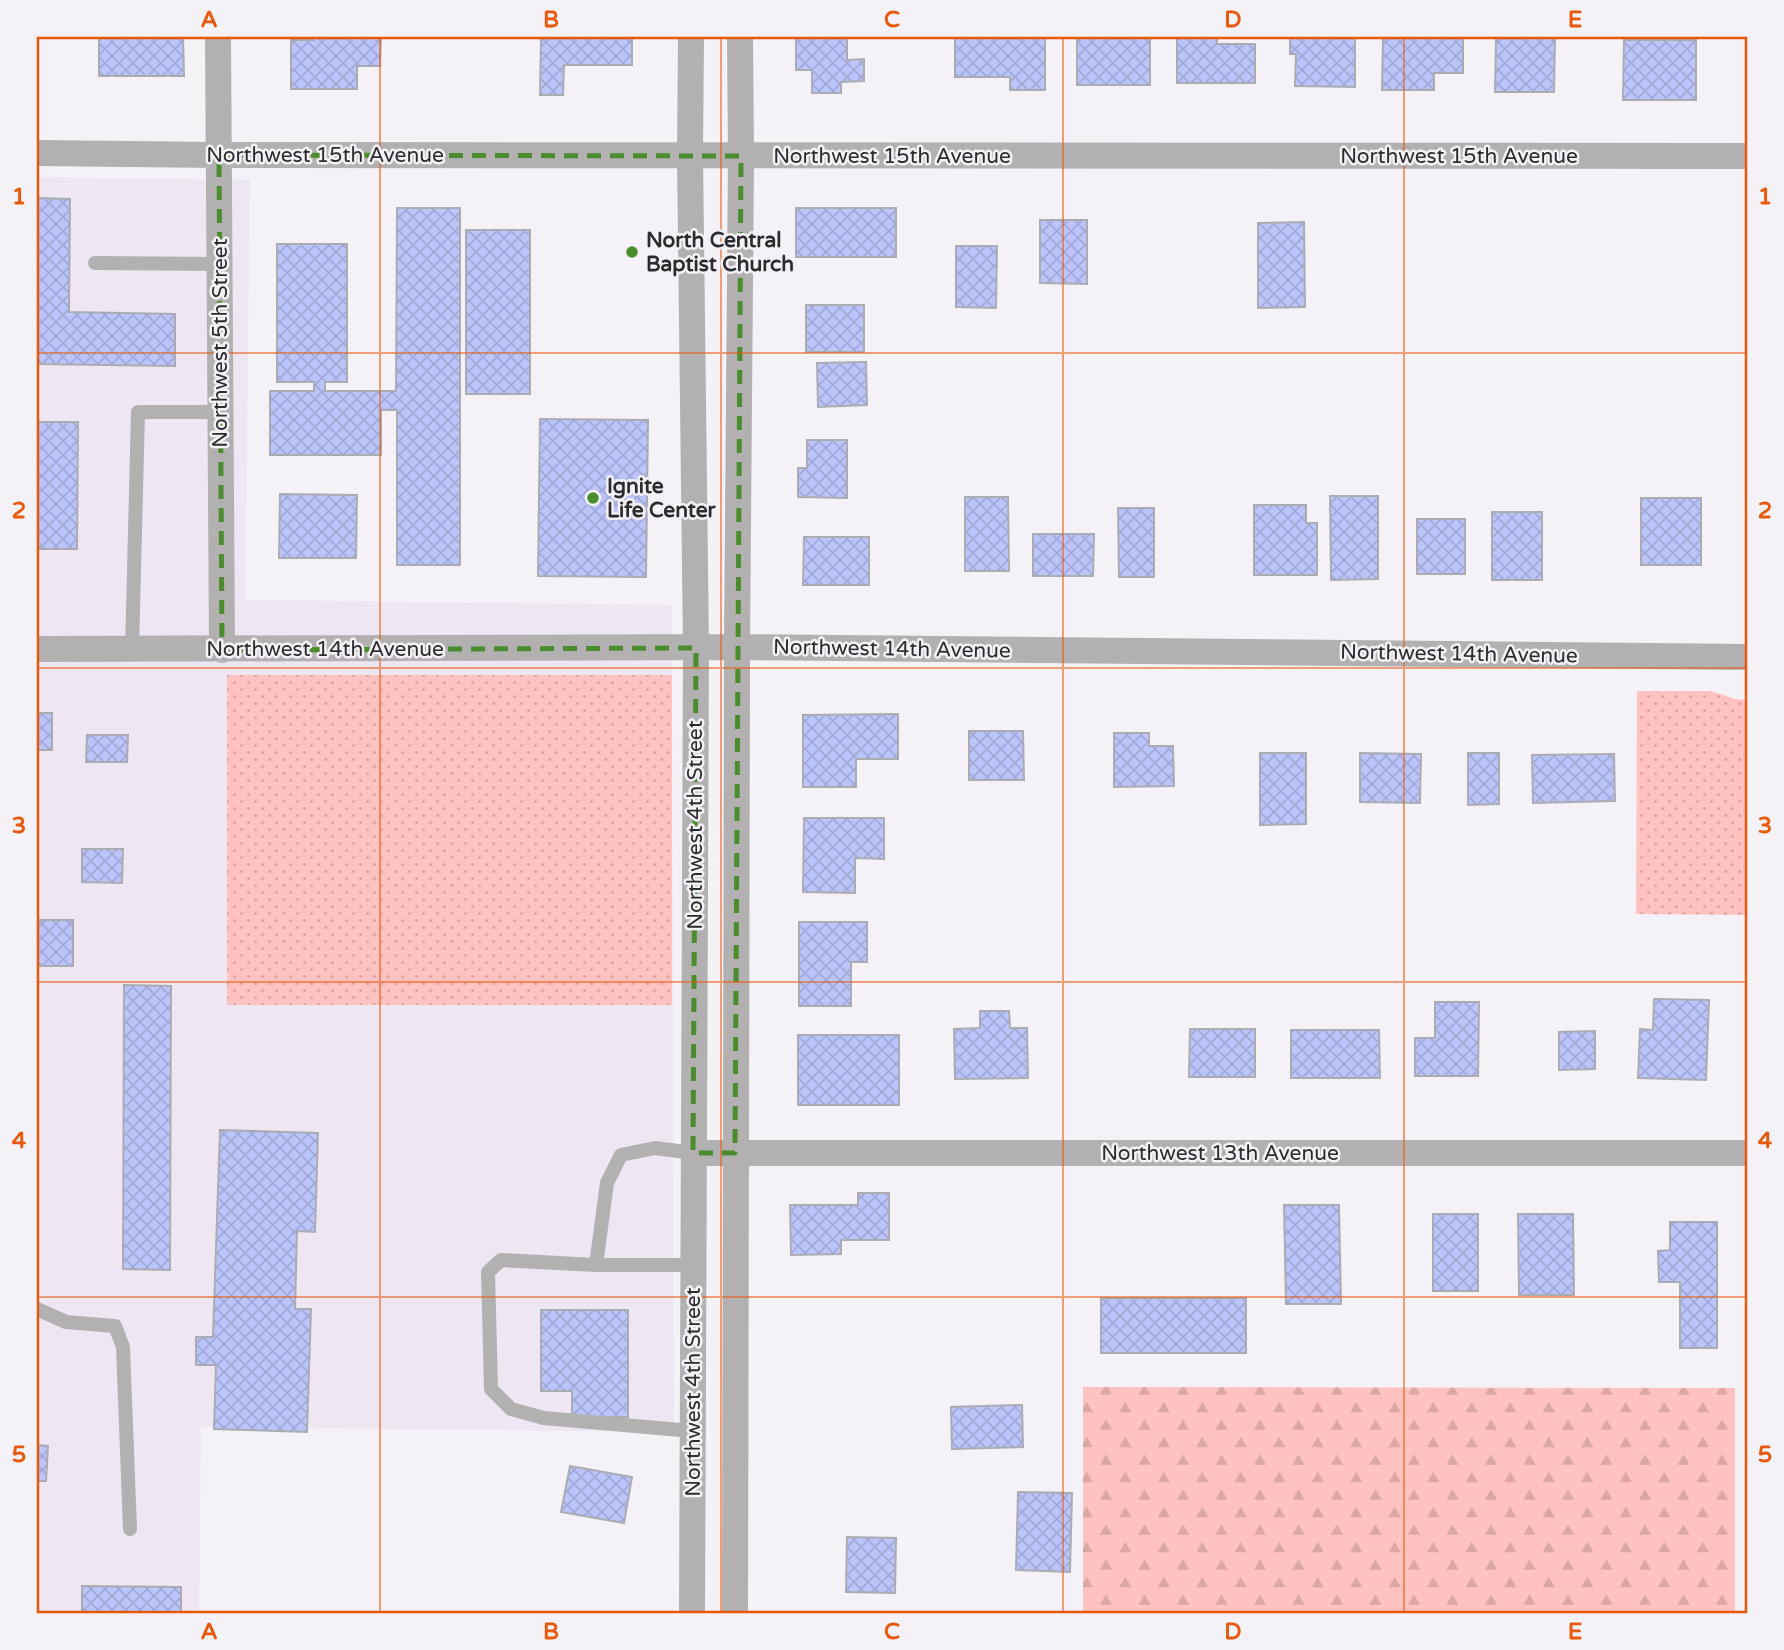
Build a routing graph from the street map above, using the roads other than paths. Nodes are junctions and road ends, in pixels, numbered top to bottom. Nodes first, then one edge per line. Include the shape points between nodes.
1 (218, 37) edge
2 (691, 37) edge
3 (740, 37) edge
4 (37, 153) edge
5 (219, 155) junction
6 (690, 156) junction
7 (741, 156) junction
8 (1747, 156) edge
9 (95, 263) dead end
10 (219, 264) junction
11 (220, 412) junction
12 (737, 647) junction
13 (696, 648) junction
14 (37, 649) edge
15 (132, 650) junction
16 (222, 650) junction
17 (1747, 657) edge
18 (693, 1153) junction
19 (735, 1153) junction
20 (1747, 1153) edge
21 (596, 1265) junction
22 (693, 1265) junction
23 (37, 1309) edge
24 (692, 1431) junction
25 (130, 1528) dead end
26 (692, 1613) edge
27 (735, 1613) edge

1 - 5 street, Northwest 5th Street
2 - 6 street, Northwest 4th Street
3 - 7 street, Northwest 4th Street
4 - 5 street, Northwest 15th Avenue
5 - 6 street, Northwest 15th Avenue
5 - 10 street, Northwest 5th Street
6 - 7 street, Northwest 15th Avenue
6 - 13 street, Northwest 4th Street
7 - 8 street, Northwest 15th Avenue
7 - 12 street, Northwest 4th Street
9 - 10 lane
10 - 11 street, Northwest 5th Street
11 - 15 lane via 138,412
11 - 16 street, Northwest 5th Street
12 - 13 street, Northwest 14th Avenue
12 - 17 street, Northwest 14th Avenue
12 - 19 street, Northwest 4th Street
13 - 16 street, Northwest 14th Avenue
13 - 18 street, Northwest 4th Street
14 - 15 street, Northwest 14th Avenue
15 - 16 street, Northwest 14th Avenue
18 - 19 street, Northwest 13th Avenue
18 - 21 lane via 655,1148 621,1155 607,1183
18 - 22 street, Northwest 4th Street
19 - 20 street, Northwest 13th Avenue
19 - 27 street, Northwest 4th Street
21 - 22 lane
21 - 24 lane via 501,1260 488,1272 491,1389 511,1409 544,1418
22 - 24 street, Northwest 4th Street
23 - 25 lane via 66,1322 115,1326 122,1347
24 - 26 street, Northwest 4th Street

